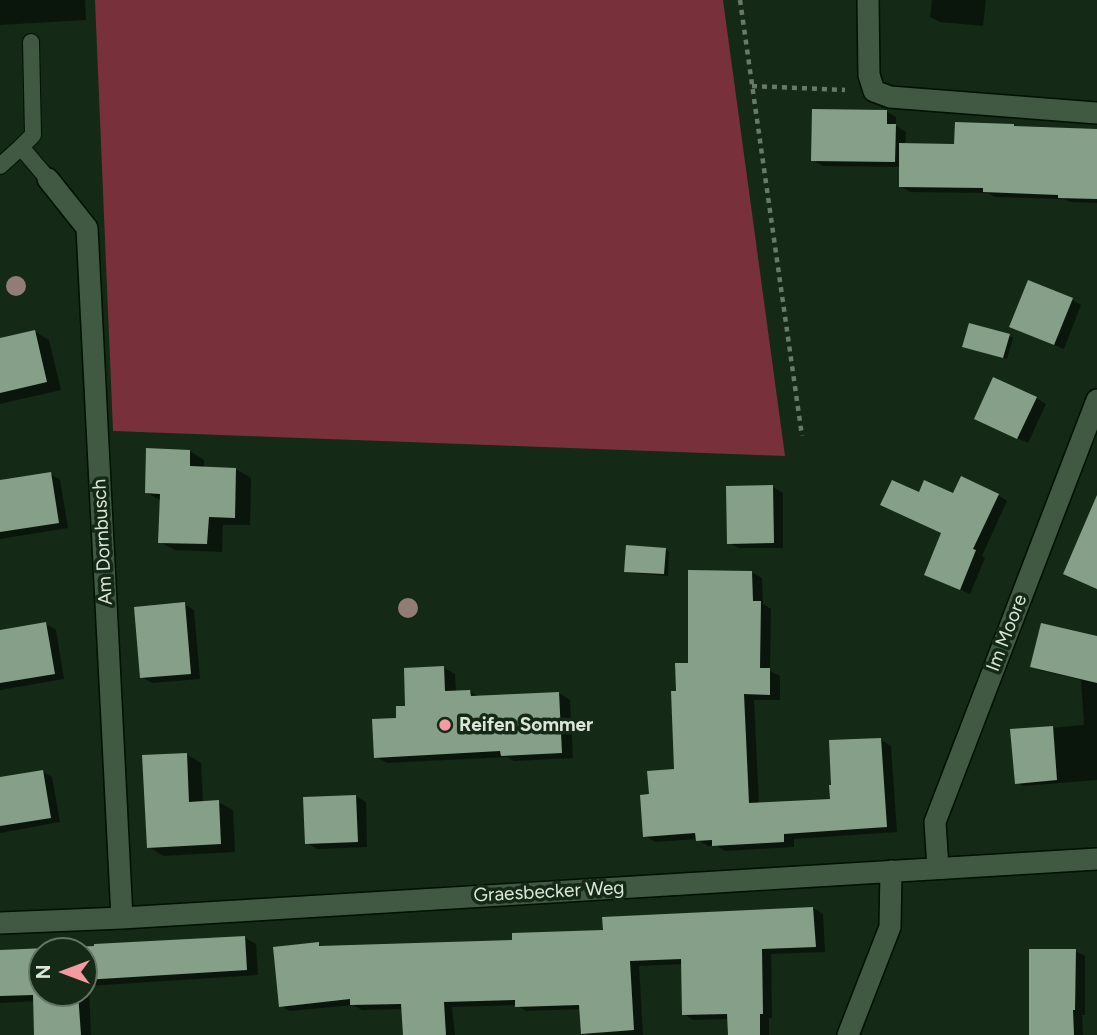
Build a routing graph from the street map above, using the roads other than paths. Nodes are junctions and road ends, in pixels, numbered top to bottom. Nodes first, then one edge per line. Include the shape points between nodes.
1 (868, 0) edge
2 (31, 42) dead end
3 (1097, 113) edge
4 (21, 147) junction
5 (0, 166) edge
6 (48, 179) joint
7 (1097, 400) edge
8 (1097, 859) edge
9 (938, 868) junction
10 (891, 871) junction
11 (122, 918) junction
12 (0, 923) edge
13 (848, 1035) edge

1 - 3 street via 869,75 874,91 890,97
2 - 4 lane via 33,135
4 - 5 lane
4 - 6 lane
6 - 11 street, Am Dornbusch via 87,228
7 - 9 street, Im Moore via 935,822
8 - 9 street, Graesbecker Weg
9 - 10 street, Graesbecker Weg
10 - 11 street, Graesbecker Weg
10 - 13 street via 890,927
11 - 12 street, Graesbecker Weg

